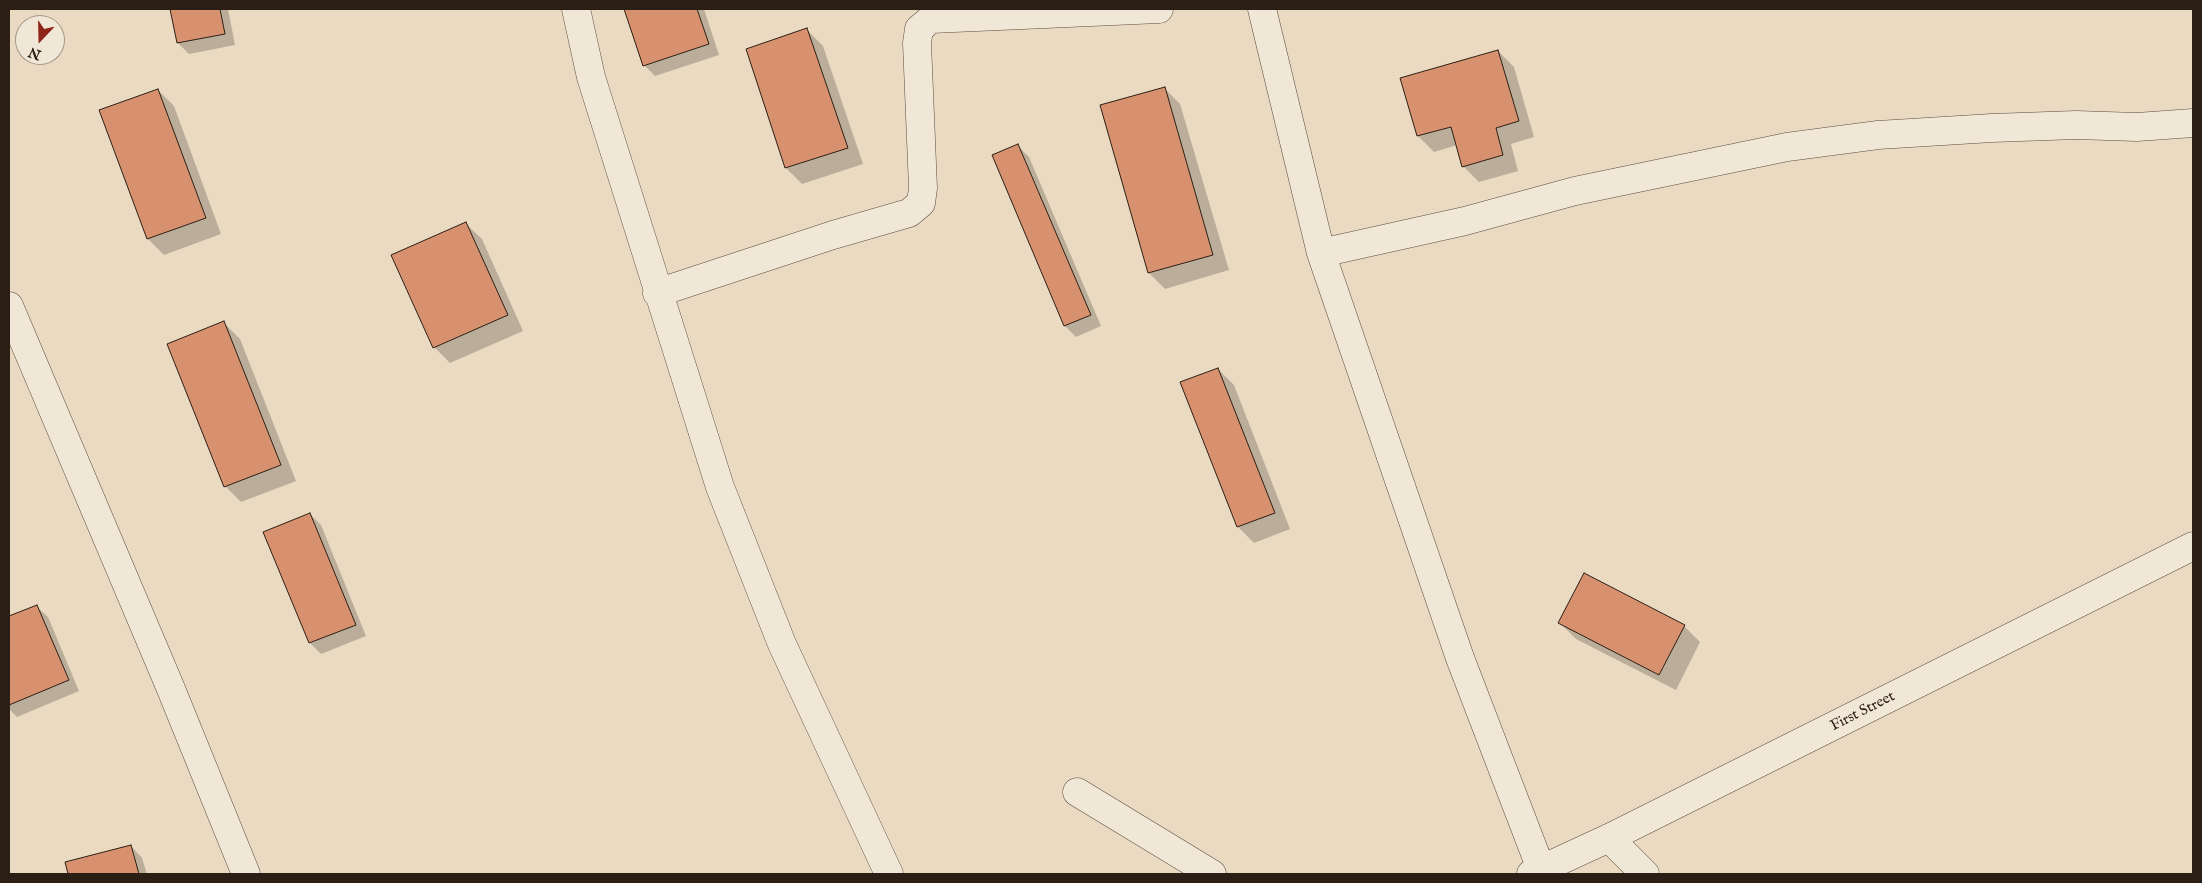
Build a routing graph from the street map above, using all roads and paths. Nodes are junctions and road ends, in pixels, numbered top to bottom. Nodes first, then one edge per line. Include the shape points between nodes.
1 (576, 9) edge
2 (1159, 9) edge
3 (1262, 9) edge
4 (2193, 124) edge
5 (1321, 253) junction
6 (657, 293) junction
7 (9, 306) edge
8 (2193, 546) edge
9 (1077, 792) dead end
10 (1609, 838) junction
11 (1536, 872) edge
12 (246, 874) edge
13 (890, 874) edge
14 (1212, 874) edge
15 (1645, 874) edge

1 - 6 street via 591,77
2 - 6 street via 931,19 919,29 917,44 921,203 909,213
3 - 5 street
4 - 5 street via 1982,128 1878,135 1787,147 1575,191 1465,221
5 - 11 street
6 - 13 street via 720,487 782,644
7 - 12 street
8 - 10 street, First Street
9 - 14 street
10 - 11 street, First Street
10 - 15 street

